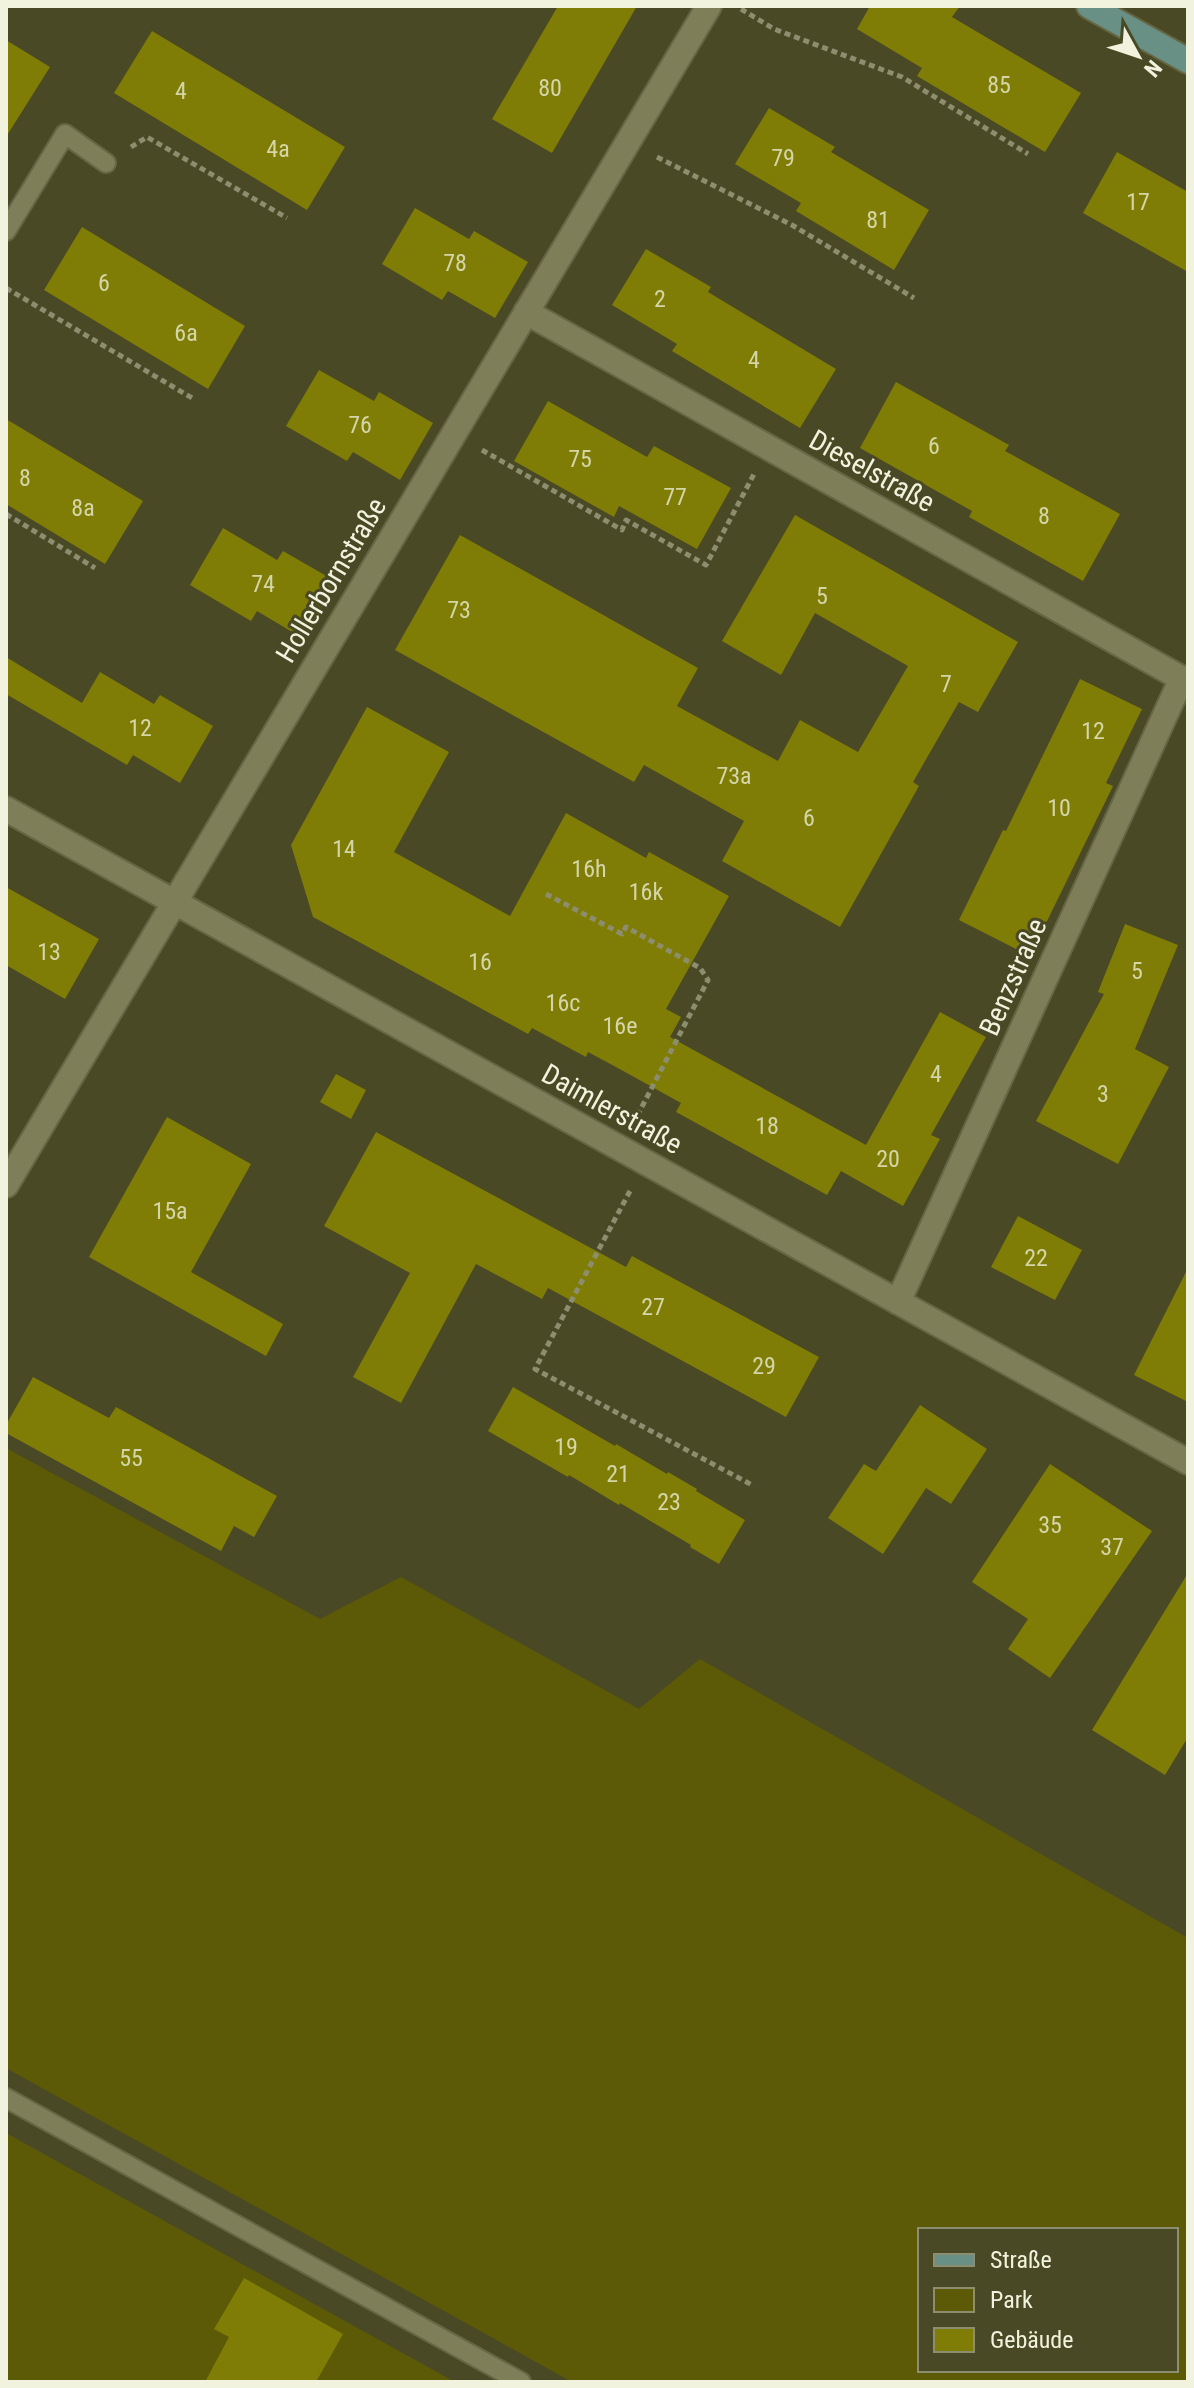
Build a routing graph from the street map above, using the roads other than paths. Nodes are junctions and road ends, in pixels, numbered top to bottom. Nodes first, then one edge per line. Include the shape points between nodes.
1 (709, 6) edge
2 (1089, 6) edge
3 (1188, 61) edge
4 (106, 163) road end
5 (6, 231) edge
6 (526, 312) junction
7 (1185, 680) edge
8 (6, 809) edge
9 (175, 902) junction
10 (6, 1185) edge
11 (898, 1302) junction
12 (1188, 1462) edge
13 (6, 2098) edge
14 (521, 2382) edge

1 - 6 street, Hollerbornstraße
2 - 3 street
4 - 5 lane via 65,134
6 - 7 street, Dieselstraße
6 - 9 street, Hollerbornstraße
7 - 11 street, Benzstraße
8 - 9 street, Daimlerstraße
9 - 10 street, Hollerbornstraße
9 - 11 street, Daimlerstraße
11 - 12 street, Daimlerstraße
13 - 14 lane

